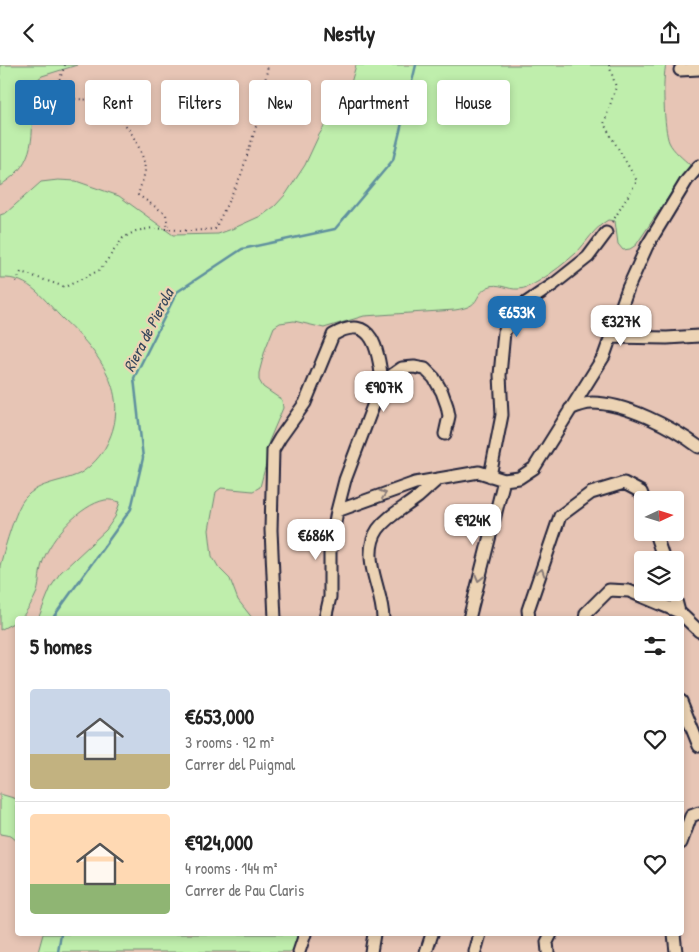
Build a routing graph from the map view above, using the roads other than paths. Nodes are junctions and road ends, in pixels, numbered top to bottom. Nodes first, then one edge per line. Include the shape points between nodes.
1 (699, 69) edge
2 (680, 70) dead end
3 (699, 166) edge
4 (606, 233) road end
5 (699, 336) edge
6 (611, 337) junction
7 (382, 382) junction
8 (570, 409) junction
9 (445, 434) dead end
10 (699, 447) edge
11 (490, 476) junction
12 (439, 478) junction
13 (504, 480) junction
14 (639, 491) edge
15 (337, 511) junction
16 (676, 601) edge
17 (679, 612) junction
18 (275, 616) edge
19 (326, 616) edge
20 (383, 616) edge
21 (470, 616) edge
22 (529, 616) edge
23 (586, 616) edge
24 (683, 616) edge
25 (684, 617) edge
26 (699, 631) edge
27 (684, 708) edge
28 (699, 746) edge
29 (699, 813) edge
30 (684, 835) edge
31 (304, 936) edge
32 (374, 936) edge
33 (431, 936) edge
34 (479, 936) edge
35 (551, 936) edge
36 (674, 936) edge
37 (299, 952) edge
38 (371, 952) edge
39 (426, 952) edge
40 (475, 952) edge
41 (548, 952) edge
42 (676, 952) edge

1 - 2 street
3 - 6 street via 647,245
4 - 11 street via 588,257 520,307 504,332 500,375 502,415
5 - 6 street
6 - 8 street via 604,356
7 - 9 street via 402,368 425,369 434,378 447,406 449,416
7 - 15 street via 345,480
7 - 18 street via 379,352 374,341 355,328 342,329 333,335 305,403 273,450 271,530
8 - 10 street via 592,403 618,407 644,416
8 - 13 street via 534,468 519,478
11 - 12 street via 479,473
11 - 13 street
15 -> 12 street via 415,483
12 - 20 street via 383,521 374,539 371,565
13 -> 21 street
22 -> 14 street via 560,517 591,493 624,483
15 - 19 street via 330,551 330,597
16 - 17 street
17 - 23 street via 629,591 609,590
17 - 24 street
25 - 26 street
27 - 28 street
29 - 30 street via 691,816
31 - 37 street
32 - 38 street
33 - 39 street
34 - 40 street
35 - 41 street via 547,942
36 - 42 street

